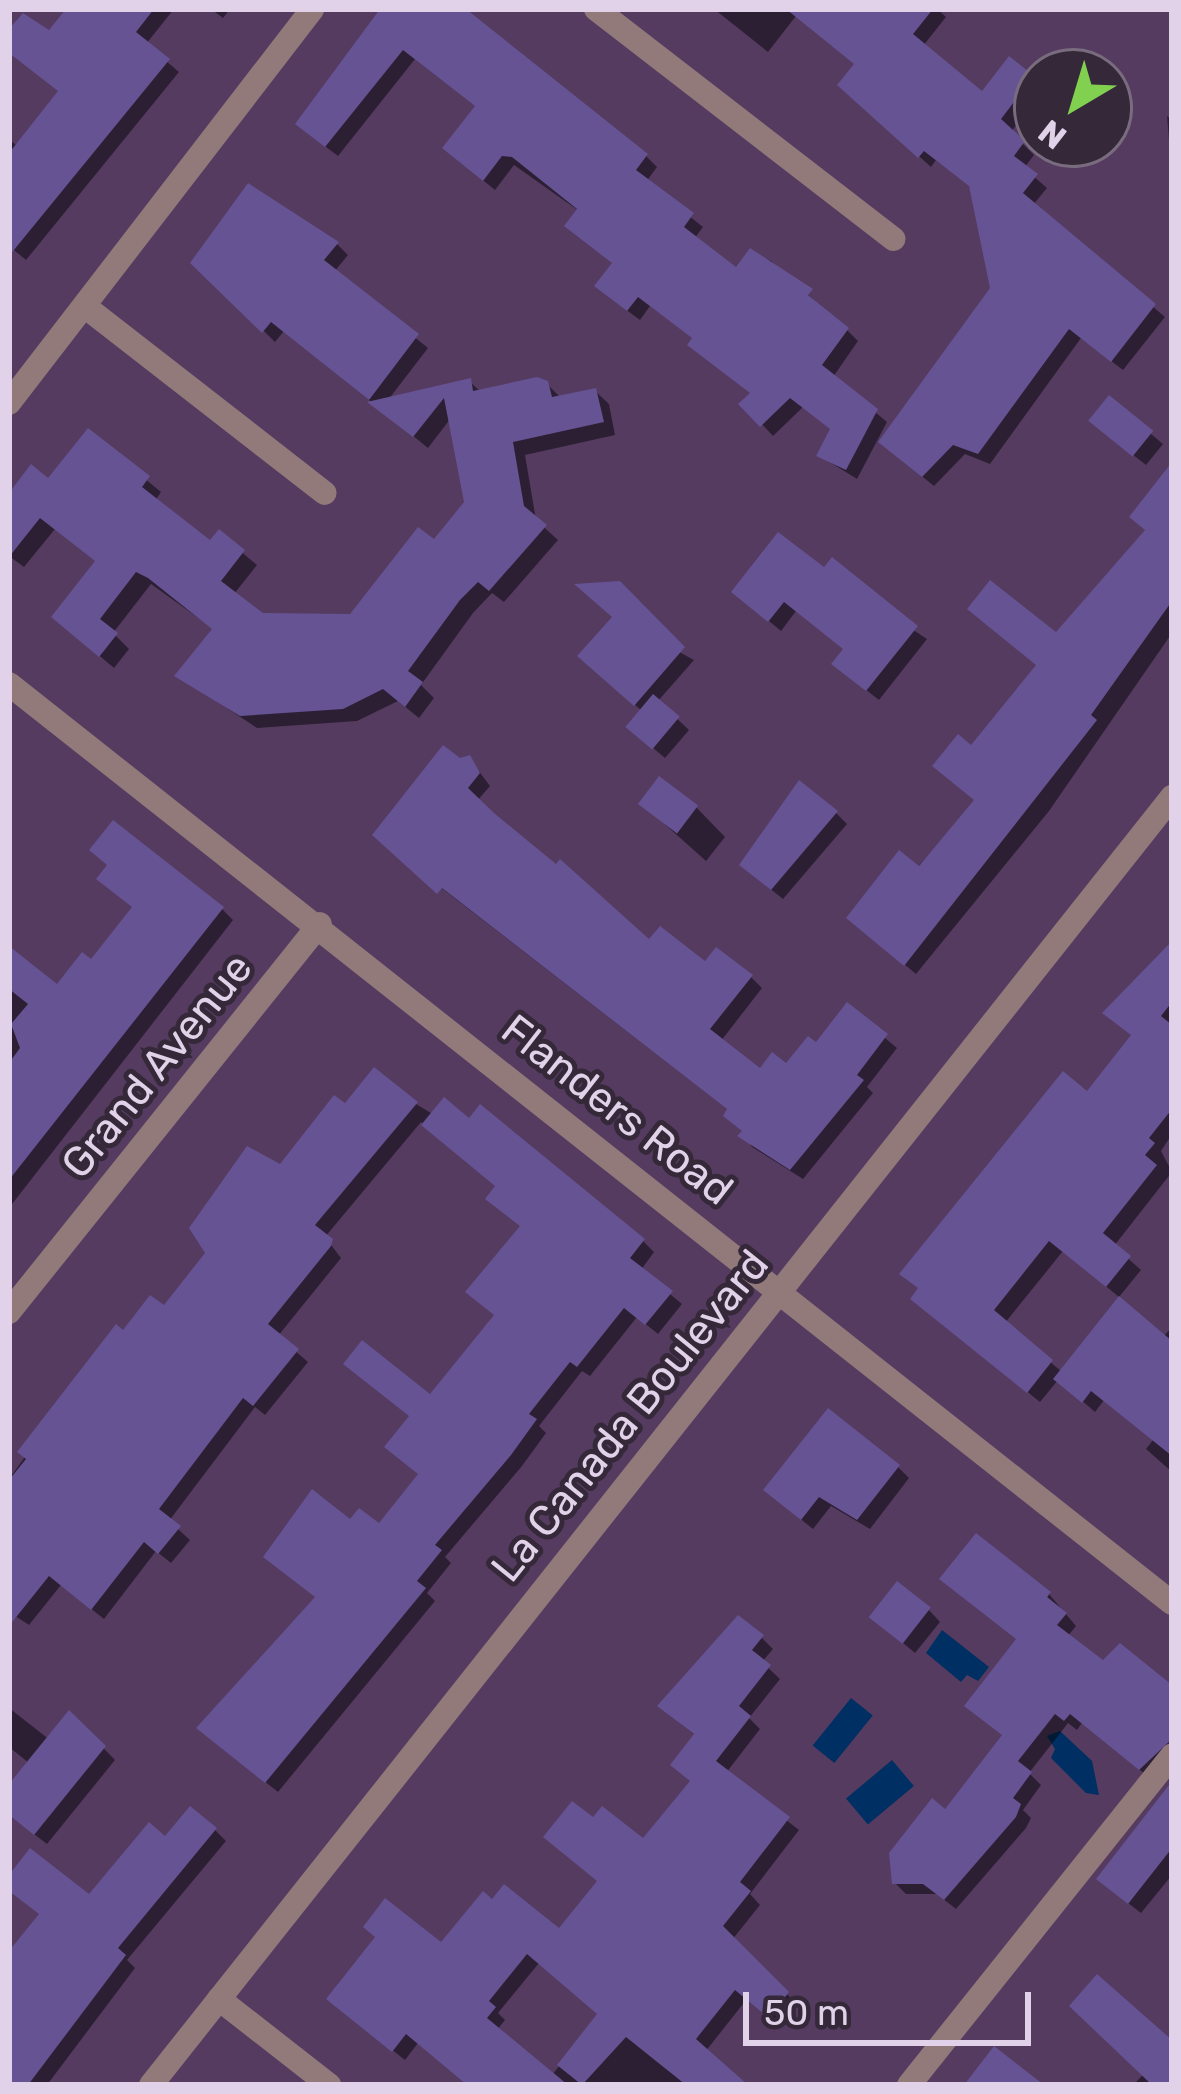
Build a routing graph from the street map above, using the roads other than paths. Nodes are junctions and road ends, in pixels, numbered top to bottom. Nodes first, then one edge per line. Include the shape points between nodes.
1 (313, 9) edge
2 (596, 9) edge
3 (894, 239) dead end
4 (86, 308) junction
5 (9, 403) edge
6 (325, 493) dead end
7 (9, 684) edge
8 (1172, 797) edge
9 (320, 924) junction
10 (781, 1291) junction
11 (9, 1312) edge
12 (1172, 1604) edge
13 (1172, 1755) edge
14 (219, 1999) junction
15 (151, 2085) edge
16 (329, 2085) edge
17 (909, 2085) edge

1 - 4 street
2 - 3 street
4 - 5 street
4 - 6 street
7 - 9 street, Flanders Road
8 - 10 street, La Canada Boulevard
9 - 10 street, Flanders Road
9 - 11 street, Grand Avenue
10 - 12 street, Flanders Road
10 - 14 street, La Canada Boulevard
13 - 17 street
14 - 15 street, La Canada Boulevard
14 - 16 street

